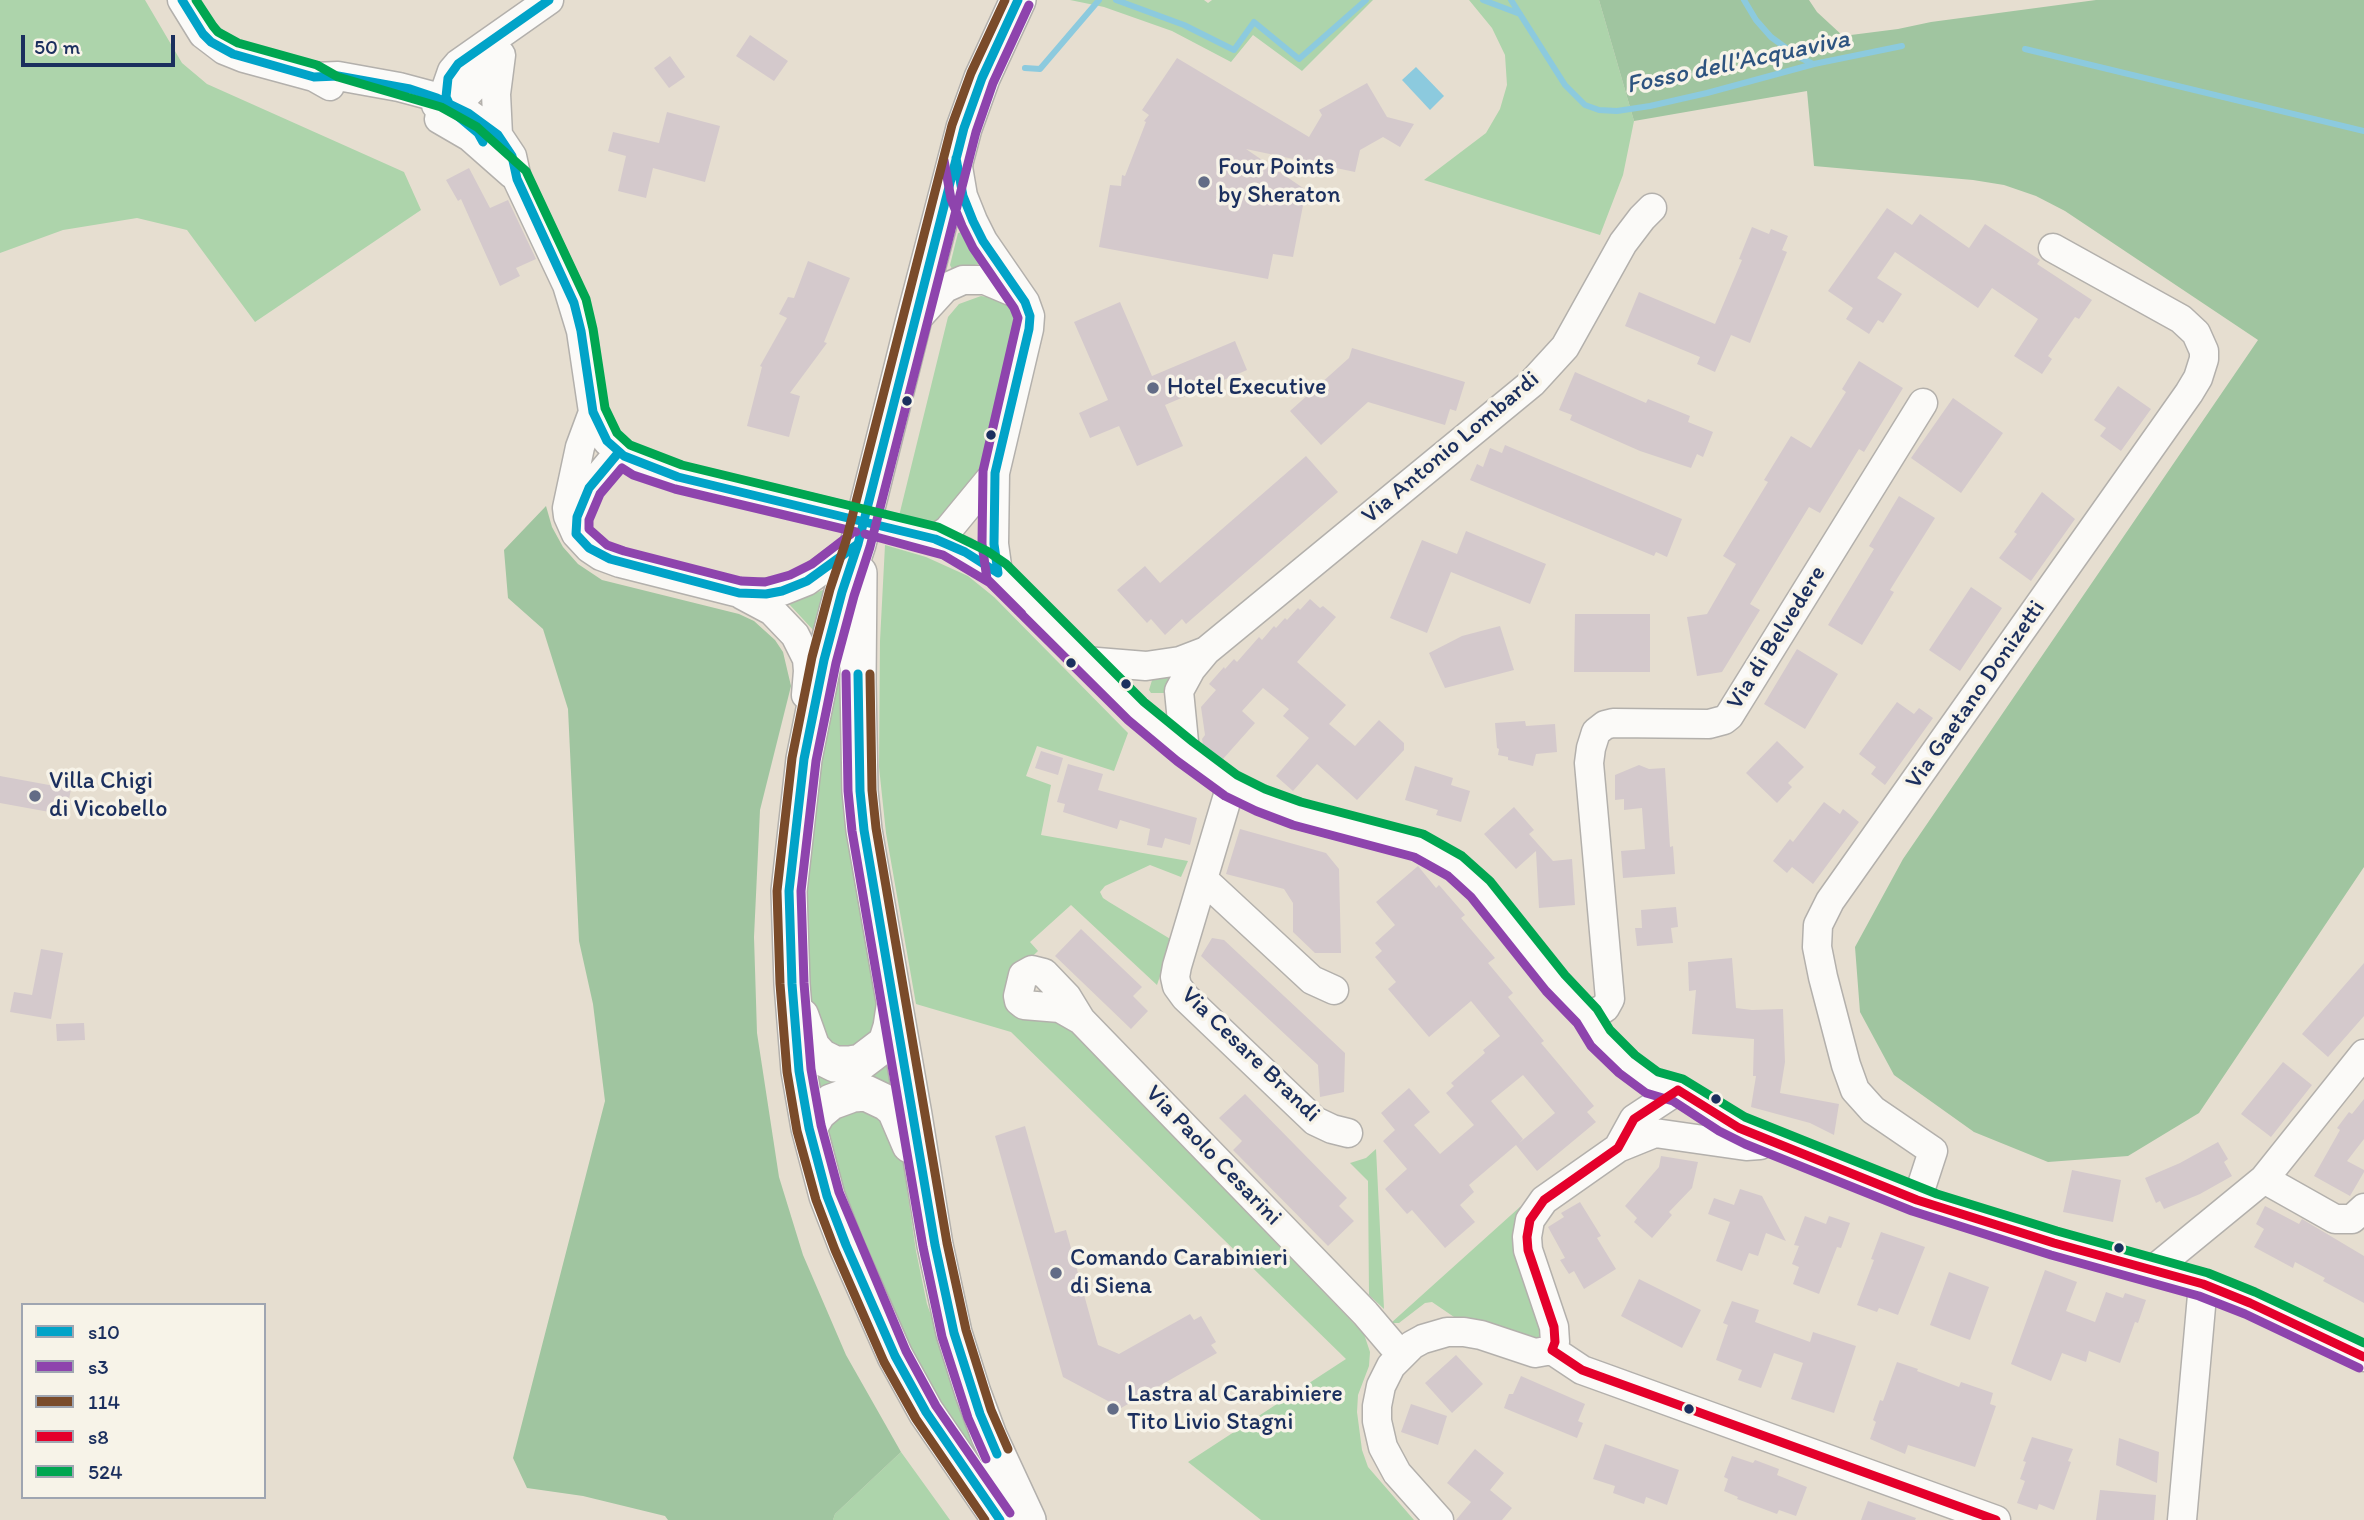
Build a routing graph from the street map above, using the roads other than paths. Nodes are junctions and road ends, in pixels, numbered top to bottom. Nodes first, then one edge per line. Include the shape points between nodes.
1 (182, 0) edge
2 (549, 0) edge
3 (1018, 0) edge
4 (510, 29) junction
5 (500, 60) junction
6 (458, 64) junction
7 (377, 91) junction
8 (449, 103) junction
9 (493, 143) junction
10 (956, 158) junction
11 (1652, 208) dead end
12 (2053, 248) dead end
13 (1018, 294) junction
14 (913, 323) junction
15 (1923, 403) dead end
16 (593, 412) junction
17 (619, 452) junction
18 (995, 473) junction
19 (576, 534) junction
20 (935, 538) junction
21 (858, 544) junction
22 (998, 573) junction
23 (739, 593) junction
24 (1206, 651) junction
25 (1085, 661) junction
26 (1146, 666) junction
27 (1179, 691) junction
28 (1136, 711) junction
29 (1185, 752) junction
30 (803, 759) junction
31 (1231, 785) junction
32 (1203, 879) junction
33 (789, 926) junction
34 (1334, 990) dead end
35 (894, 1006) junction
36 (1587, 1016) junction
37 (1081, 1020) dead end
38 (2364, 1054) edge
39 (1627, 1064) junction
40 (1678, 1090) junction
41 (1645, 1126) junction
42 (810, 1128) junction
43 (1348, 1133) dead end
44 (1778, 1144) junction
45 (2264, 1179) junction
46 (925, 1184) junction
47 (1917, 1200) junction
48 (2364, 1208) edge
49 (2153, 1270) junction
50 (2203, 1284) junction
51 (1552, 1350) junction
52 (1401, 1354) junction
53 (2364, 1357) edge
54 (1000, 1520) edge
55 (1028, 1520) edge
56 (1439, 1520) edge
57 (1996, 1520) edge
58 (2182, 1520) edge

1 - 7 street via 211,42 233,54 314,77 333,88
2 - 4 street
3 - 10 main road via 982,78
4 - 5 street
4 - 6 street
5 - 8 street via 466,95
5 - 9 street
6 - 7 street
6 - 8 street via 446,85
7 - 8 street via 410,89
7 - 9 street
8 - 9 street via 475,117
9 - 16 street via 512,156 517,178 574,303
10 - 13 street via 973,221
10 - 14 main road
11 - 24 street, Via Antonio Lombardi via 1623,243 1565,347 1532,383
12 - 47 street, Via Gaetano Donizetti via 2181,319 2196,333 2204,359 2189,393 1838,890 1818,925 1823,977 1856,1090 1873,1110 1933,1151
13 - 14 street via 985,280 963,280 945,288
13 - 18 street via 1028,309 1030,323
14 - 21 main road
15 - 36 street, Via di Belvedere via 1729,716 1709,724 1613,723 1596,732 1589,763 1610,999 1605,1008
16 - 17 street via 607,441
16 - 19 street via 568,501 568,516
17 - 19 street via 583,498
17 - 20 street, bridge via 678,477
18 - 20 street via 948,530
18 - 22 street
19 - 23 street via 594,552 610,559
20 - 22 street
21 - 23 street via 794,586 766,594
21 - 30 main road via 824,660
21 - 35 main road via 860,791
22 - 25 street
23 - 30 street via 781,618 805,652
24 - 26 street, Via Antonio Lombardi
24 - 27 street, Via Antonio Lombardi
25 - 26 street, Via Antonio Lombardi
25 - 28 street
26 - 28 street
27 - 28 street
27 - 29 street
28 - 29 street
29 - 31 street
30 - 33 main road via 791,859
31 - 32 street, Via Cesare Brandi
31 - 36 street via 1285,810 1411,844 1449,862 1480,889
32 - 34 street via 1312,980
32 - 43 street, Via Cesare Brandi via 1176,971 1179,990 1315,1121
33 - 35 main road via 800,1014 812,1047 821,1057 850,1065 873,1055 886,1043
33 - 42 main road via 799,1071
35 - 46 main road
36 - 39 street via 1600,1038
36 - 40 street via 1625,1037
37 - 52 street, Via Paolo Cesarini
38 - 45 street
39 - 40 street via 1652,1083
39 - 41 street
40 - 41 street
40 - 44 street via 1739,1128
41 - 44 street via 1746,1146
41 - 51 street via 1544,1200 1530,1220 1528,1250 1553,1322
42 - 46 main road via 831,1102 853,1094 875,1096 900,1118
42 - 54 main road via 832,1209 895,1356 926,1412
44 - 47 street
45 - 48 street via 2335,1219 2352,1219
45 - 49 street
46 - 55 main road via 943,1288 962,1359 989,1436
47 - 49 street
49 - 50 street
50 - 53 street
50 - 58 street
51 - 52 street via 1535,1353 1456,1332 1423,1339
51 - 57 street via 1592,1374
52 - 56 street via 1381,1386 1379,1433 1388,1459

